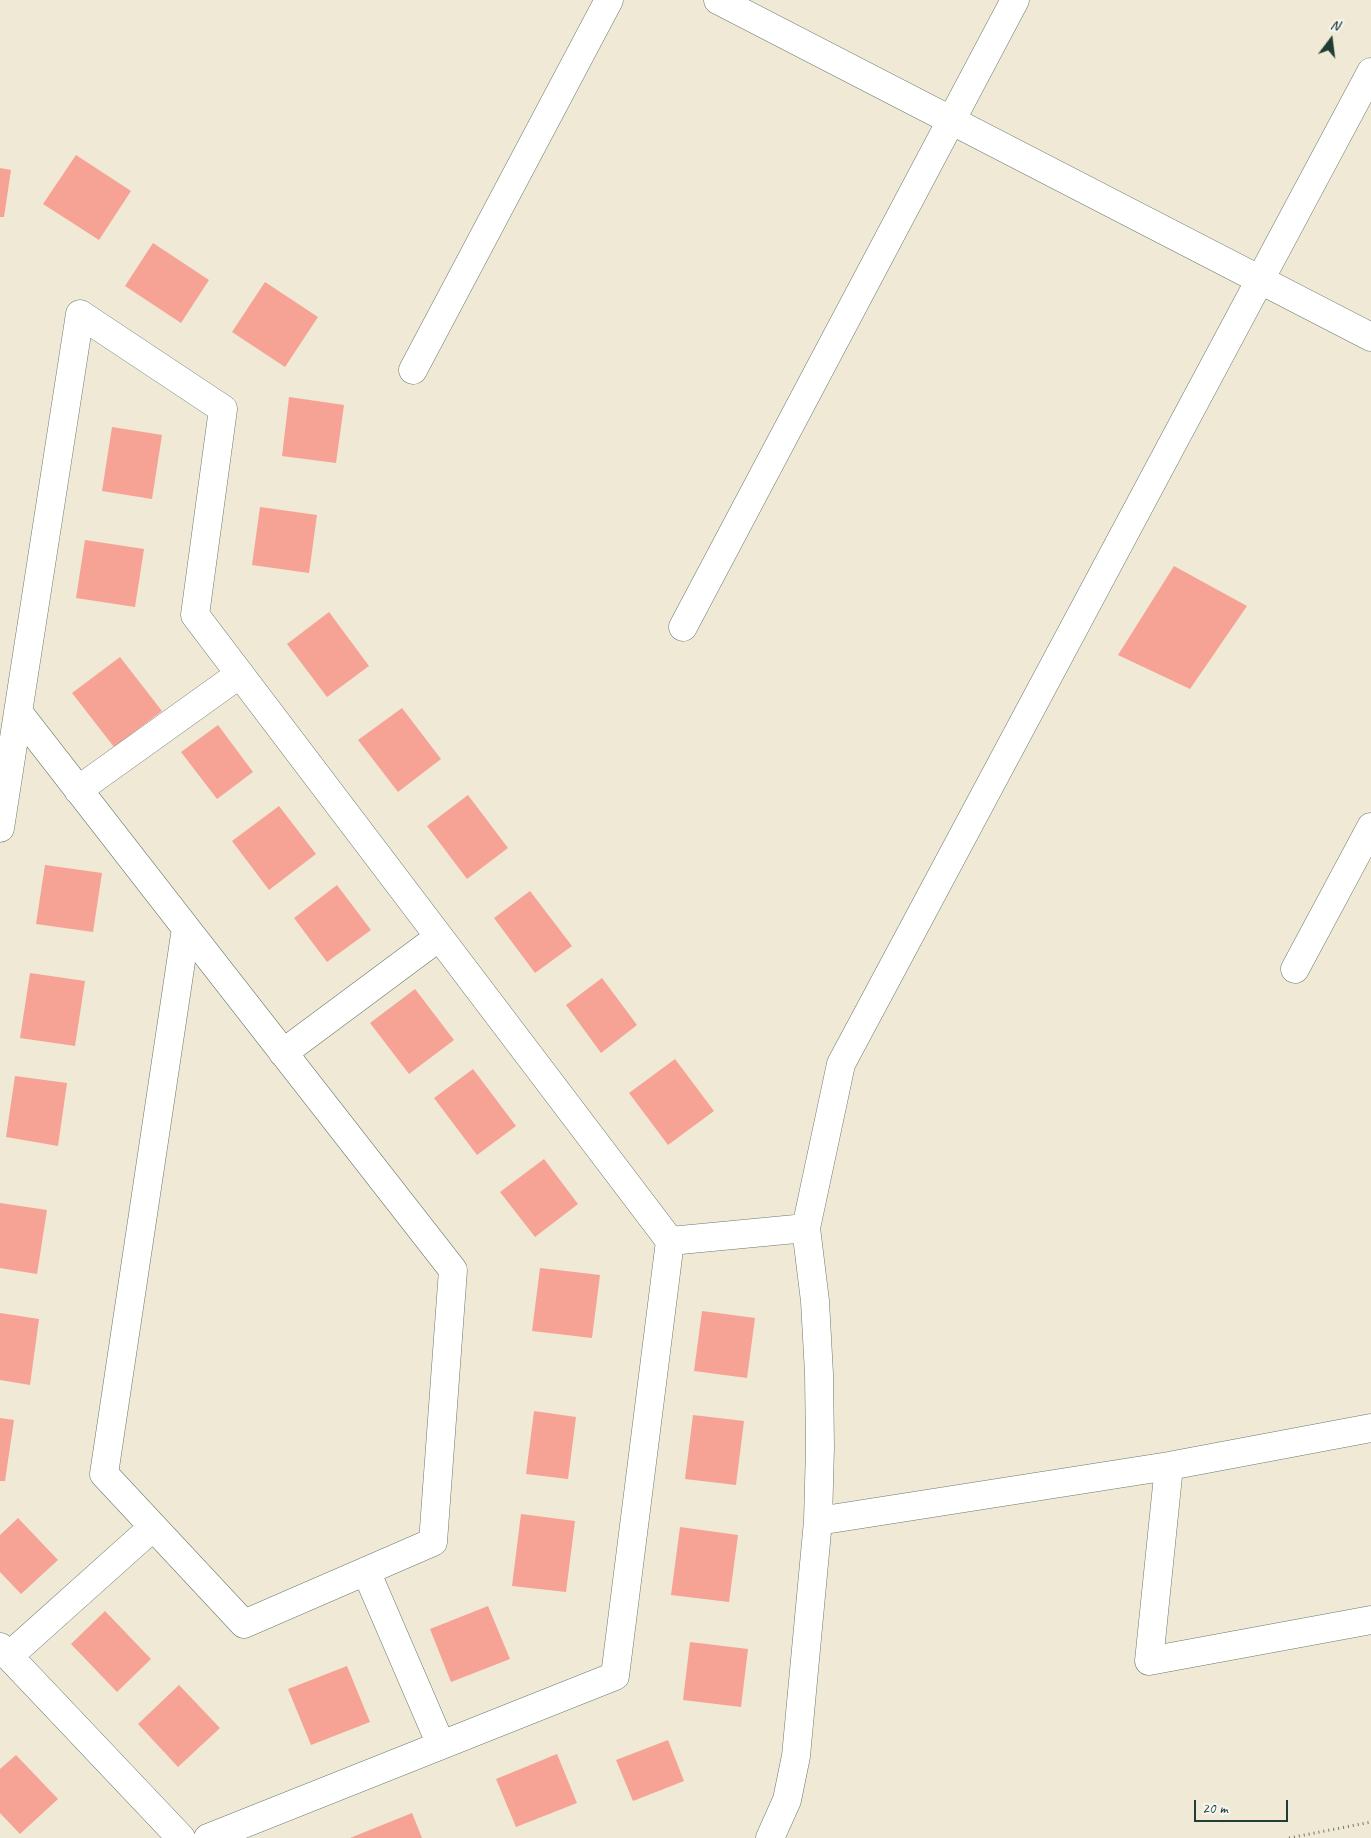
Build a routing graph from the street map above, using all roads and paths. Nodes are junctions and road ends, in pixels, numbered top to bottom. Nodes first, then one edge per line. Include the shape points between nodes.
1 (609, 0) edge
2 (718, 0) edge
3 (1015, 0) edge
4 (1371, 72) edge
5 (951, 121) junction
6 (1260, 280) junction
7 (1371, 338) edge
8 (413, 370) dead end
9 (683, 627) dead end
10 (240, 674) junction
11 (18, 712) junction
12 (78, 790) junction
13 (1371, 827) edge
14 (0, 828) edge
15 (186, 928) junction
16 (439, 937) junction
17 (1295, 969) dead end
18 (283, 1053) junction
19 (806, 1228) junction
20 (670, 1241) junction
21 (1371, 1428) edge
22 (1169, 1466) junction
23 (818, 1521) junction
24 (153, 1526) junction
25 (366, 1571) junction
26 (1371, 1620) edge
27 (4, 1651) edge
28 (442, 1745) junction
29 (1371, 1822) edge
30 (181, 1838) edge
31 (208, 1838) edge
32 (770, 1838) edge
33 (1290, 1838) edge

1 - 8 street
2 - 5 street
3 - 5 street
4 - 6 street
5 - 6 street
5 - 9 street
6 - 7 street
6 - 19 street via 841,1064
10 - 11 street via 195,614 223,409 80,314
10 - 12 street
10 - 16 street
11 - 12 street
11 - 14 street
12 - 15 street
13 - 17 street
15 - 18 street
15 - 24 street via 104,1474
16 - 18 street
16 - 20 street
18 - 25 street via 453,1270 433,1542
19 - 20 street
19 - 23 street via 819,1374
20 - 28 street via 615,1676
21 - 22 street
22 - 23 street
22 - 26 street via 1149,1661
23 - 32 street via 796,1756 787,1800
24 - 25 street via 244,1624
24 - 27 street
25 - 28 street
27 - 30 street
28 - 31 street
29 - 33 path

